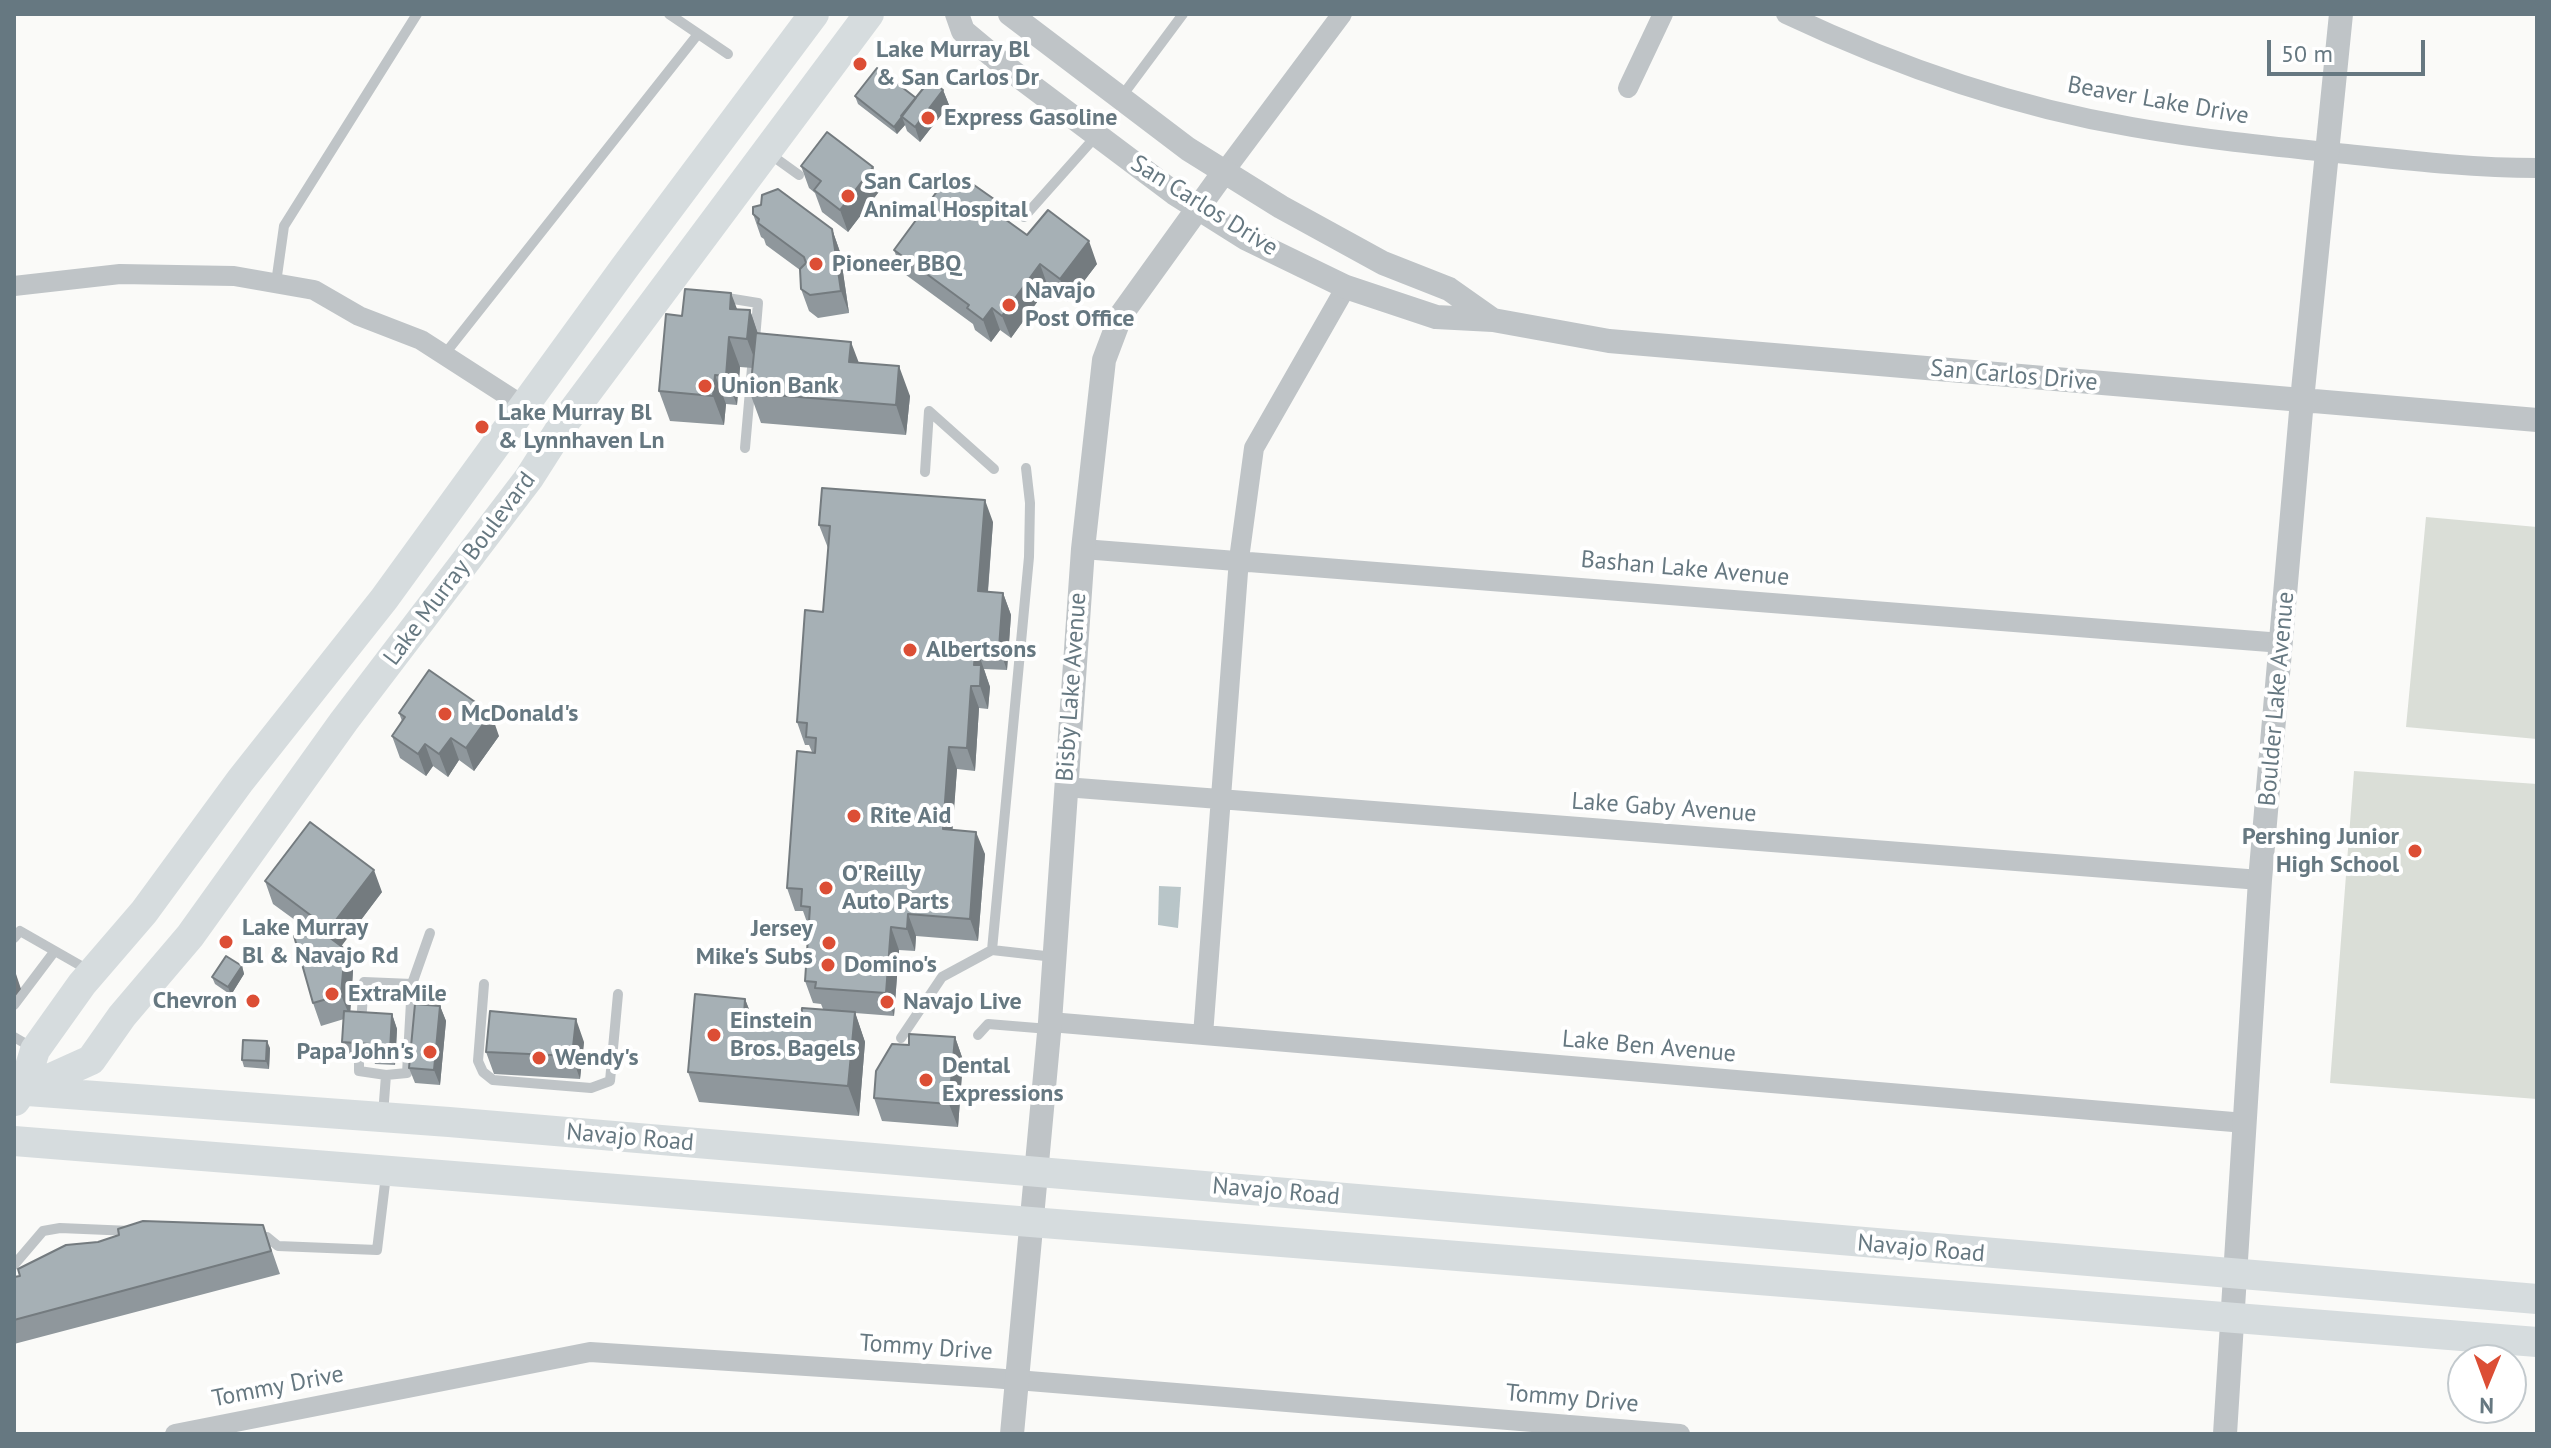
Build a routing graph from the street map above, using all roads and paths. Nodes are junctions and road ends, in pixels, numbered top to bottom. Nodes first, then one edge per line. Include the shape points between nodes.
1 (417, 14) edge
2 (669, 14) edge
3 (814, 14) edge
4 (869, 14) edge
5 (957, 14) edge
6 (1010, 14) edge
7 (1183, 14) edge
8 (1342, 14) edge
9 (1663, 14) edge
10 (1786, 14) edge
11 (2341, 14) edge
12 (698, 34) junction
13 (728, 54) dead end
14 (1628, 88) dead end
15 (1121, 98) junction
16 (1097, 135) junction
17 (766, 151) junction
18 (2329, 152) junction
19 (2537, 168) edge
20 (1224, 172) junction
21 (799, 175) edge
22 (1198, 208) junction
23 (1024, 217) dead end
24 (276, 283) junction
25 (14, 286) edge
26 (1346, 287) junction
27 (711, 295) edge
28 (1493, 320) junction
29 (755, 339) edge
30 (570, 344) junction
31 (444, 355) junction
32 (752, 368) edge
33 (2302, 400) junction
34 (525, 407) junction
35 (2537, 420) edge
36 (564, 423) junction
37 (745, 448) dead end
38 (1026, 468) dead end
39 (994, 469) dead end
40 (925, 472) dead end
41 (529, 478) junction
42 (1083, 549) junction
43 (1239, 559) junction
44 (2282, 643) junction
45 (1065, 787) junction
46 (1223, 801) junction
47 (2260, 880) junction
48 (430, 933) dead end
49 (14, 938) edge
50 (992, 950) junction
51 (54, 952) junction
52 (1054, 957) junction
53 (92, 972) junction
54 (412, 984) junction
55 (484, 984) dead end
56 (618, 994) dead end
57 (14, 1005) edge
58 (361, 1026) edge
59 (1049, 1026) junction
60 (978, 1035) dead end
61 (1203, 1035) junction
62 (901, 1038) dead end
63 (25, 1043) edge
64 (359, 1058) dead end
65 (386, 1075) junction
66 (17, 1094) edge
67 (383, 1117) junction
68 (2245, 1123) junction
69 (14, 1141) edge
70 (667, 1141) junction
71 (387, 1168) junction
72 (1035, 1171) junction
73 (510, 1178) junction
74 (1030, 1220) junction
75 (140, 1231) edge
76 (235, 1236) edge
77 (14, 1265) edge
78 (2235, 1276) junction
79 (2537, 1299) edge
80 (2231, 1319) junction
81 (2537, 1342) edge
82 (1016, 1380) junction
83 (175, 1434) edge
84 (1012, 1434) edge
85 (1680, 1434) edge
86 (2225, 1434) edge

1 - 24 lane via 284,226
2 - 12 lane
3 - 30 main road, Lake Murray Boulevard
4 - 17 main road, Lake Murray Boulevard
5 - 16 street, San Carlos Drive via 963,31
6 - 15 street, San Carlos Drive
7 - 15 lane
8 - 20 street, Bisby Lake Avenue
9 - 14 street
10 - 18 street, Beaver Lake Drive via 2012,100 2129,127
11 - 18 street, Boulder Lake Avenue
12 - 13 lane
12 - 31 lane
15 - 20 street, San Carlos Drive
16 - 22 street, San Carlos Drive
16 - 23 lane
17 - 21 lane
17 - 36 main road, Lake Murray Boulevard via 672,289
18 - 19 street, Beaver Lake Drive
18 - 33 street, Boulder Lake Avenue
20 - 22 street, Bisby Lake Avenue
20 - 28 street, San Carlos Drive via 1383,263 1449,289
22 - 26 street, San Carlos Drive via 1247,239
22 - 42 street, Bisby Lake Avenue via 1121,315 1104,360
24 - 25 street via 234,276 120,274
24 - 31 street via 314,290
26 - 28 street, San Carlos Drive via 1436,317
26 - 43 street via 1254,448
27 - 29 lane via 758,303
28 - 33 street, San Carlos Drive via 1609,341
30 - 34 main road, Lake Murray Boulevard
30 - 36 main road via 558,401
31 - 34 street
32 - 37 lane
33 - 35 street, San Carlos Drive
33 - 44 street, Boulder Lake Avenue
34 - 41 main road
34 - 53 main road, Lake Murray Boulevard via 384,599
36 - 41 main road, Lake Murray Boulevard
38 - 50 lane via 1029,557
39 - 40 lane via 929,411
41 - 66 main road, Lake Murray Boulevard via 344,721 190,936 91,1060
42 - 43 street, Bashan Lake Avenue
42 - 45 street, Bisby Lake Avenue
43 - 44 street, Bashan Lake Avenue
43 - 46 street
44 - 47 street, Boulder Lake Avenue
45 - 46 street, Lake Gaby Avenue
45 - 52 street, Bisby Lake Avenue
46 - 47 street, Lake Gaby Avenue
46 - 61 street
47 - 68 street, Boulder Lake Avenue
48 - 54 lane
49 - 51 lane via 20,931
50 - 52 lane
50 - 62 lane via 942,977
51 - 53 lane
51 - 57 lane
52 - 59 street, Bisby Lake Avenue
53 - 63 main road, Lake Murray Boulevard
54 - 58 lane via 364,982
54 - 65 lane via 407,1073
55 - 56 lane via 478,1061 483,1072 493,1080 591,1088 610,1081
59 - 60 lane via 988,1024
59 - 61 street, Lake Ben Avenue
59 - 72 street, Bisby Lake Avenue
61 - 68 street, Lake Ben Avenue
63 - 66 main road, Lake Murray Boulevard
64 - 65 lane via 359,1071
65 - 67 lane
66 - 67 main road, Navajo Road
67 - 70 main road, Navajo Road
68 - 78 street, Boulder Lake Avenue
69 - 71 main road, Navajo Road
70 - 72 main road, Navajo Road
70 - 73 main road via 651,1169 635,1174 541,1167
71 - 73 main road, Navajo Road
71 - 76 lane via 377,1250 278,1246 267,1237
72 - 74 street, Bisby Lake Avenue
72 - 78 main road, Navajo Road
73 - 74 main road, Navajo Road
74 - 80 main road, Navajo Road
74 - 82 street, Bisby Lake Avenue
75 - 77 lane via 43,1231
78 - 79 main road, Navajo Road
78 - 80 street, Boulder Lake Avenue
80 - 81 main road, Navajo Road
80 - 86 street, Boulder Lake Avenue
82 - 83 street, Tommy Drive via 590,1352
82 - 84 street, Bisby Lake Avenue
82 - 85 street, Tommy Drive

